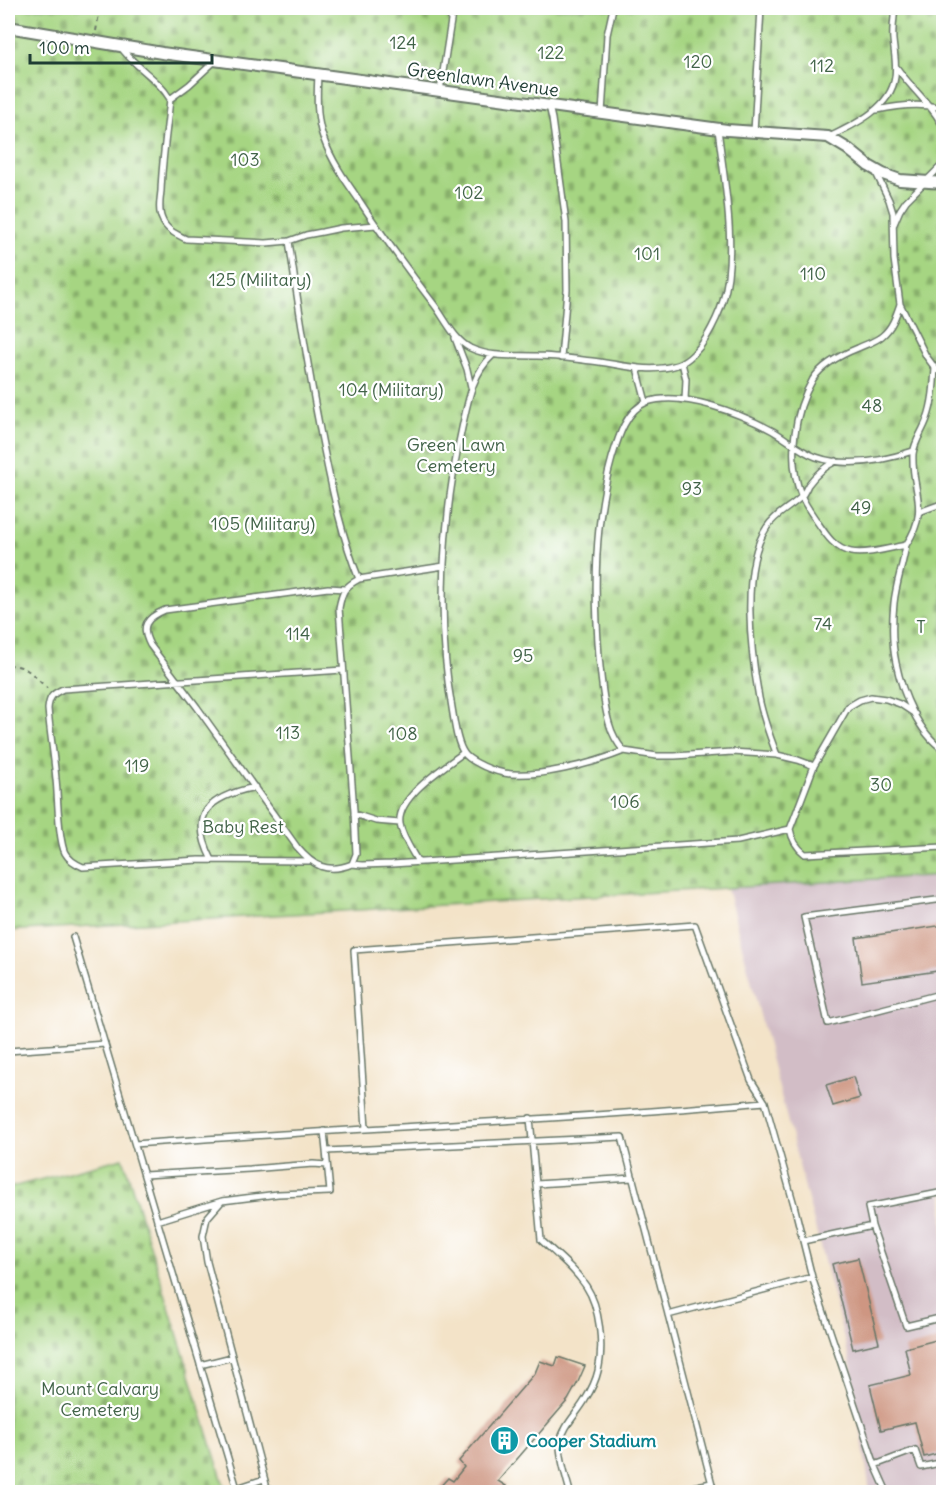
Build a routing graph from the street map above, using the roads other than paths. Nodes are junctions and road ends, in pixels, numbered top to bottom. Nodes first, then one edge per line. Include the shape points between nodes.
1 (453, 8) edge
2 (613, 8) edge
3 (761, 8) edge
4 (896, 8) edge
5 (8, 27) edge
6 (120, 46) junction
7 (216, 60) junction
8 (896, 66) junction
9 (318, 74) junction
10 (440, 91) junction
11 (170, 99) junction
12 (927, 105) junction
13 (549, 106) junction
14 (944, 108) edge
15 (874, 111) junction
16 (602, 113) junction
17 (718, 129) junction
18 (944, 129) edge
19 (754, 132) junction
20 (828, 137) junction
21 (944, 163) edge
22 (875, 169) junction
23 (925, 182) junction
24 (944, 183) edge
25 (376, 225) junction
26 (893, 225) junction
27 (289, 241) junction
28 (900, 304) junction
29 (454, 335) junction
30 (493, 355) junction
31 (561, 358) junction
32 (682, 363) junction
33 (637, 368) junction
34 (935, 368) junction
35 (944, 374) edge
36 (471, 387) junction
37 (685, 400) junction
38 (646, 402) junction
39 (794, 444) junction
40 (913, 451) junction
41 (836, 462) junction
42 (802, 496) junction
43 (944, 503) edge
44 (919, 512) junction
45 (906, 545) junction
46 (444, 566) junction
47 (359, 579) junction
48 (345, 589) junction
49 (343, 670) junction
50 (177, 681) junction
51 (915, 714) junction
52 (944, 750) edge
53 (624, 751) junction
54 (464, 753) junction
55 (777, 755) junction
56 (814, 766) junction
57 (255, 787) junction
58 (354, 814) junction
59 (400, 823) junction
60 (790, 829) junction
61 (944, 846) edge
62 (212, 860) junction
63 (309, 861) junction
64 (418, 862) junction
65 (352, 864) junction
66 (944, 899) edge
67 (73, 937) dead end
68 (944, 993) edge
69 (105, 1044) junction
70 (8, 1051) edge
71 (765, 1102) junction
72 (530, 1118) junction
73 (366, 1128) junction
74 (324, 1131) junction
75 (532, 1142) junction
76 (135, 1144) junction
77 (326, 1151) junction
78 (327, 1165) junction
79 (144, 1174) junction
80 (633, 1178) junction
81 (536, 1184) junction
82 (944, 1192) edge
83 (222, 1201) junction
84 (157, 1221) junction
85 (872, 1226) junction
86 (803, 1240) junction
87 (812, 1277) junction
88 (668, 1315) junction
89 (944, 1317) edge
90 (232, 1357) junction
91 (200, 1365) junction
92 (944, 1462) edge
93 (875, 1465) junction
94 (264, 1479) junction
95 (711, 1483) junction
96 (237, 1490) edge
97 (268, 1492) edge
98 (570, 1492) edge
99 (670, 1492) edge
100 (714, 1492) edge
101 (888, 1492) edge

1 - 10 lane
2 - 16 lane via 607,35
3 - 19 lane
4 - 8 lane
5 - 6 street, Greenlawn Avenue
6 - 7 street, Greenlawn Avenue
6 - 11 lane
7 - 9 street, Greenlawn Avenue
7 - 11 lane
8 - 12 lane
8 - 15 lane via 889,92
9 - 10 street, Greenlawn Avenue
9 - 25 lane via 322,135
10 - 13 street, Greenlawn Avenue
11 - 27 lane via 160,208 167,227 186,239
12 - 14 lane
12 - 15 lane
12 - 18 lane
13 - 16 street, Greenlawn Avenue
13 - 31 lane via 566,222 567,290
15 - 20 lane
16 - 17 street, Greenlawn Avenue
17 - 19 street, Greenlawn Avenue
17 - 32 lane via 729,231 727,280 716,321 704,342
19 - 20 street, Greenlawn Avenue
20 - 22 street, Greenlawn Avenue
21 - 23 lane
22 - 23 street, Greenlawn Avenue via 900,180
22 - 26 lane via 889,200
23 - 24 street, Greenlawn Avenue
23 - 26 lane via 900,210
25 - 27 lane via 341,228
25 - 29 lane
26 - 28 lane
27 - 47 lane via 321,436 340,522
28 - 34 lane
28 - 39 lane via 882,336 844,355 815,376 796,424
29 - 30 lane via 468,347
29 - 36 lane
30 - 31 lane
30 - 36 lane
31 - 33 lane
32 - 33 lane
32 - 37 lane
33 - 38 lane
34 - 35 lane
34 - 40 lane via 931,405
36 - 46 lane via 455,459
37 - 38 lane
37 - 39 lane via 737,415
38 - 53 lane via 621,430 606,481 597,550 597,628 604,702 614,737
39 - 41 lane via 816,457
39 - 42 lane
40 - 41 lane via 874,461
40 - 44 lane
41 - 42 lane via 817,474
42 - 45 lane via 839,548 851,552
42 - 55 lane via 766,528 751,582 751,639 759,699
43 - 44 lane
44 - 45 lane
45 - 51 lane via 897,581 893,634 896,663
46 - 47 lane
46 - 54 lane via 447,671
47 - 48 lane
48 - 49 lane via 339,608
48 - 50 lane via 165,610 152,616 145,635
49 - 50 lane
49 - 58 lane
50 - 57 lane
50 - 62 lane via 63,689 54,694 48,710 61,839 68,858 83,867
51 - 52 lane via 927,736
51 - 56 lane via 886,699 860,700 848,707
53 - 54 lane via 591,762 522,774 486,768
53 - 55 lane via 657,756 732,752
54 - 59 lane via 412,795
55 - 56 lane
56 - 60 lane
57 - 62 lane via 217,800 206,810 203,834
57 - 63 lane
58 - 59 lane
58 - 65 lane via 356,854
59 - 64 lane
60 - 61 lane via 798,849 805,854
60 - 64 lane via 738,841
62 - 63 lane
63 - 65 lane via 322,867
64 - 65 lane
66 - 68 lane via 804,917 828,1023
67 - 69 lane
69 - 70 lane
69 - 76 lane
71 - 72 lane
71 - 73 lane via 751,1080 695,925 354,950
71 - 86 lane
72 - 73 lane
72 - 75 lane
73 - 74 lane
74 - 76 lane
74 - 77 lane
75 - 77 lane
75 - 80 lane via 622,1137
75 - 81 lane
76 - 79 lane
77 - 78 lane
78 - 79 lane
78 - 83 lane via 330,1192
79 - 84 lane
80 - 81 lane
80 - 88 lane
81 - 98 lane via 541,1240 587,1288 597,1315 601,1347 598,1372 560,1444
82 - 85 lane via 868,1207
83 - 84 lane
83 - 90 lane via 207,1218 203,1236
84 - 91 lane
85 - 86 lane
85 - 89 lane via 906,1326
86 - 87 lane
87 - 88 lane
87 - 93 lane
88 - 95 lane
90 - 91 lane
90 - 94 lane
91 - 96 lane
92 - 93 lane via 921,1467 915,1450
93 - 101 lane
94 - 96 lane
94 - 97 lane
95 - 99 lane
95 - 100 lane

